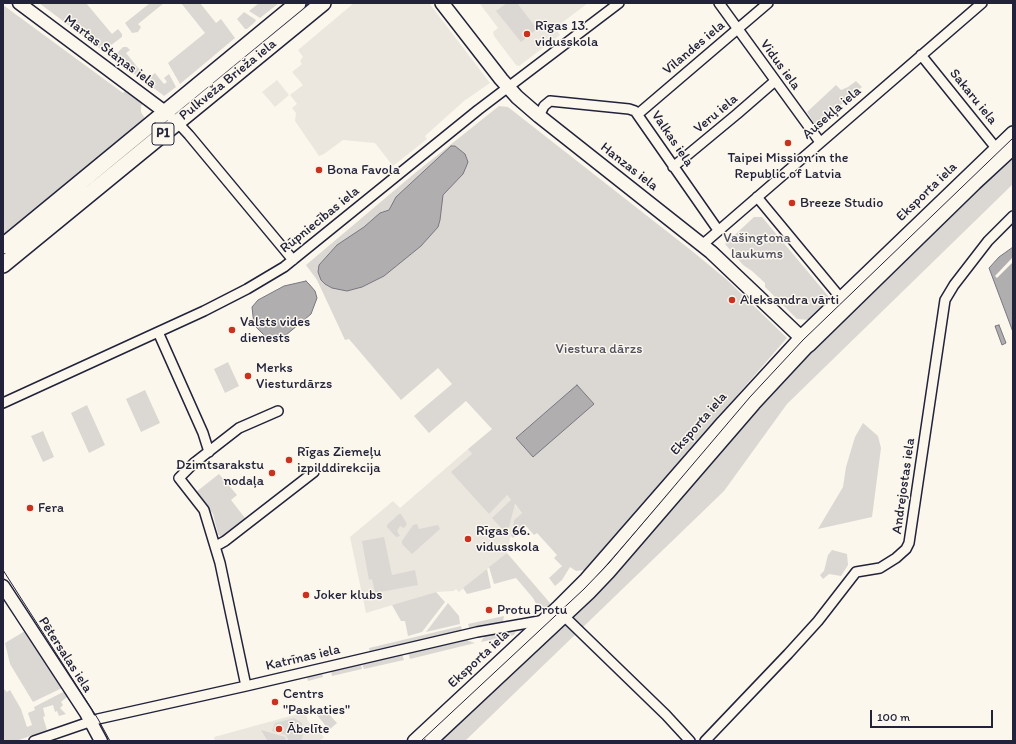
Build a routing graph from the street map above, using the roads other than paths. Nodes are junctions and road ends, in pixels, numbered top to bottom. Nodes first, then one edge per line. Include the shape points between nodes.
1 (19, 3) edge
2 (298, 3) edge
3 (323, 3) edge
4 (442, 3) edge
5 (619, 3) edge
6 (719, 3) edge
7 (768, 3) edge
8 (982, 3) edge
9 (737, 30) junction
10 (921, 55) junction
11 (775, 82) junction
12 (508, 88) junction
13 (165, 112) junction
14 (638, 114) junction
15 (539, 116) junction
16 (177, 122) junction
17 (1013, 133) edge
18 (820, 142) junction
19 (1004, 151) edge
20 (673, 167) junction
21 (757, 197) junction
22 (1013, 216) edge
23 (718, 230) junction
24 (702, 245) junction
25 (3, 246) edge
26 (293, 260) junction
27 (3, 265) edge
28 (844, 303) junction
29 (158, 332) junction
30 (805, 341) junction
31 (3, 403) edge
32 (278, 411) dead end
33 (209, 452) junction
34 (314, 472) dead end
35 (216, 546) junction
36 (3, 586) edge
37 (544, 620) junction
38 (567, 620) dead end
39 (556, 625) junction
40 (530, 633) junction
41 (246, 686) junction
42 (90, 721) junction
43 (34, 741) edge
44 (101, 741) edge
45 (414, 741) edge
46 (431, 741) edge
47 (690, 741) edge
48 (704, 741) edge

1 - 13 street, Martas Staņas iela
2 - 13 main road, Pulkveža Brieža iela / P1
3 - 16 main road, Pulkveža Brieža iela / P1
4 - 12 main road, Hanzas iela
5 - 12 street, Rūpniecības iela
6 - 9 street, Vidus iela
7 - 9 street, Vīlandes iela
8 - 10 street, Ausekļa iela
9 - 11 street, Vidus iela
9 - 14 street, Vīlandes iela
10 - 18 street, Ausekļa iela
10 - 19 street, Sakaru iela
11 - 18 street, Vidus iela
11 - 20 street, Veru iela
12 - 15 main road, Hanzas iela
12 - 26 street, Rūpniecības iela
13 - 16 street
13 - 25 main road, Pulkveža Brieža iela / P1
14 - 15 street, Valkas iela via 629,109 550,101
14 - 20 street, Valkas iela
15 - 24 main road, Hanzas iela
16 - 26 street
16 - 27 main road, Pulkveža Brieža iela / P1
17 - 19 main road, Eksporta iela
18 - 21 street, Ausekļa iela
19 - 28 main road, Eksporta iela via 975,183
20 - 23 street, Valkas iela
21 - 23 street, Ausekļa iela
21 - 28 street
22 - 48 street, Andrejostas iela via 988,241 945,300 910,543 896,558 880,568 856,572 818,621
23 - 24 street, Ausekļa iela
24 - 30 main road, Hanzas iela
26 - 29 street, Rūpniecības iela via 264,280
28 - 30 main road, Eksporta iela
29 - 31 street, Rūpniecības iela
29 - 33 street via 203,432
30 - 37 street, Eksporta iela via 722,422 586,578
30 - 39 street, Eksporta iela via 609,572
32 - 33 street via 239,428
33 - 35 street via 179,478 204,510
34 - 35 street
35 - 41 street
36 - 42 street, Pētersalas iela
37 - 39 street via 551,620
37 - 40 street, Eksporta iela
38 - 47 street
39 - 40 street, Eksporta iela
40 - 41 street, Katrīnas iela via 477,632
40 - 45 street, Eksporta iela
40 - 46 street, Eksporta iela
41 - 42 street, Katrīnas iela
42 - 43 street, Katrīnas iela
42 - 44 street, Pētersalas iela

